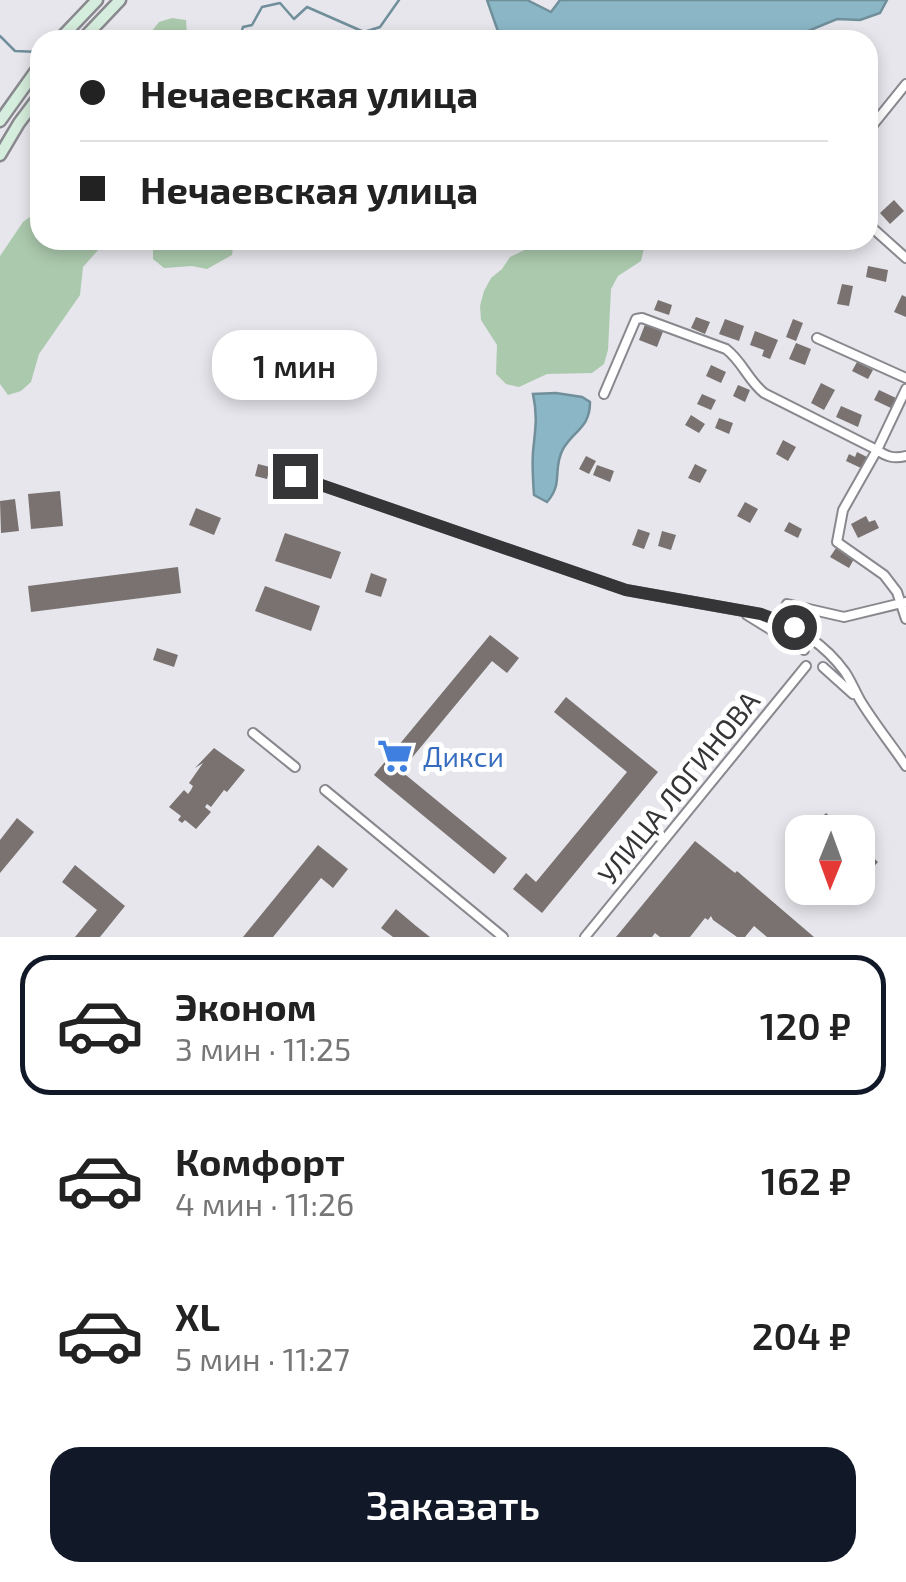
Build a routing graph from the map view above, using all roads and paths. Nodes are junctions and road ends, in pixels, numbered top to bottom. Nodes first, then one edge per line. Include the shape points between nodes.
1 (97, 0) edge
2 (120, 0) edge
3 (68, 30) edge
4 (92, 30) edge
5 (30, 79) edge
6 (906, 84) edge
7 (30, 109) edge
8 (2, 119) edge
9 (878, 119) edge
10 (0, 155) edge
11 (878, 233) edge
12 (906, 258) edge
13 (818, 338) dead end
14 (906, 378) edge
15 (906, 389) edge
16 (604, 394) dead end
17 (877, 450) junction
18 (906, 456) edge
19 (295, 476) dead end
20 (903, 603) edge
21 (744, 612) junction
22 (906, 619) edge
23 (778, 622) junction
24 (822, 647) junction
25 (804, 650) junction
26 (806, 666) junction
27 (823, 667) junction
28 (860, 701) junction
29 (253, 733) dead end
30 (906, 766) edge
31 (295, 767) dead end
32 (324, 790) dead end
33 (503, 937) edge
34 (585, 937) edge

1 - 3 main road
2 - 4 main road
5 - 8 main road
6 - 9 street
7 - 10 main road
11 - 12 street
13 - 14 street
15 - 17 street
16 - 17 street via 642,318 726,349 764,393
17 - 18 street
17 - 20 street via 843,510 837,542 884,575
19 - 21 street via 626,590
20 - 22 street
20 - 23 street via 844,616 787,604
21 - 23 street
21 - 25 street
23 - 24 street
24 - 25 street
24 - 27 street via 828,658
24 - 28 street
25 - 26 street
26 - 27 street
26 - 34 street, УЛИЦА ЛОГИНОВА
27 - 28 street
28 - 30 street
29 - 31 street
32 - 33 street

